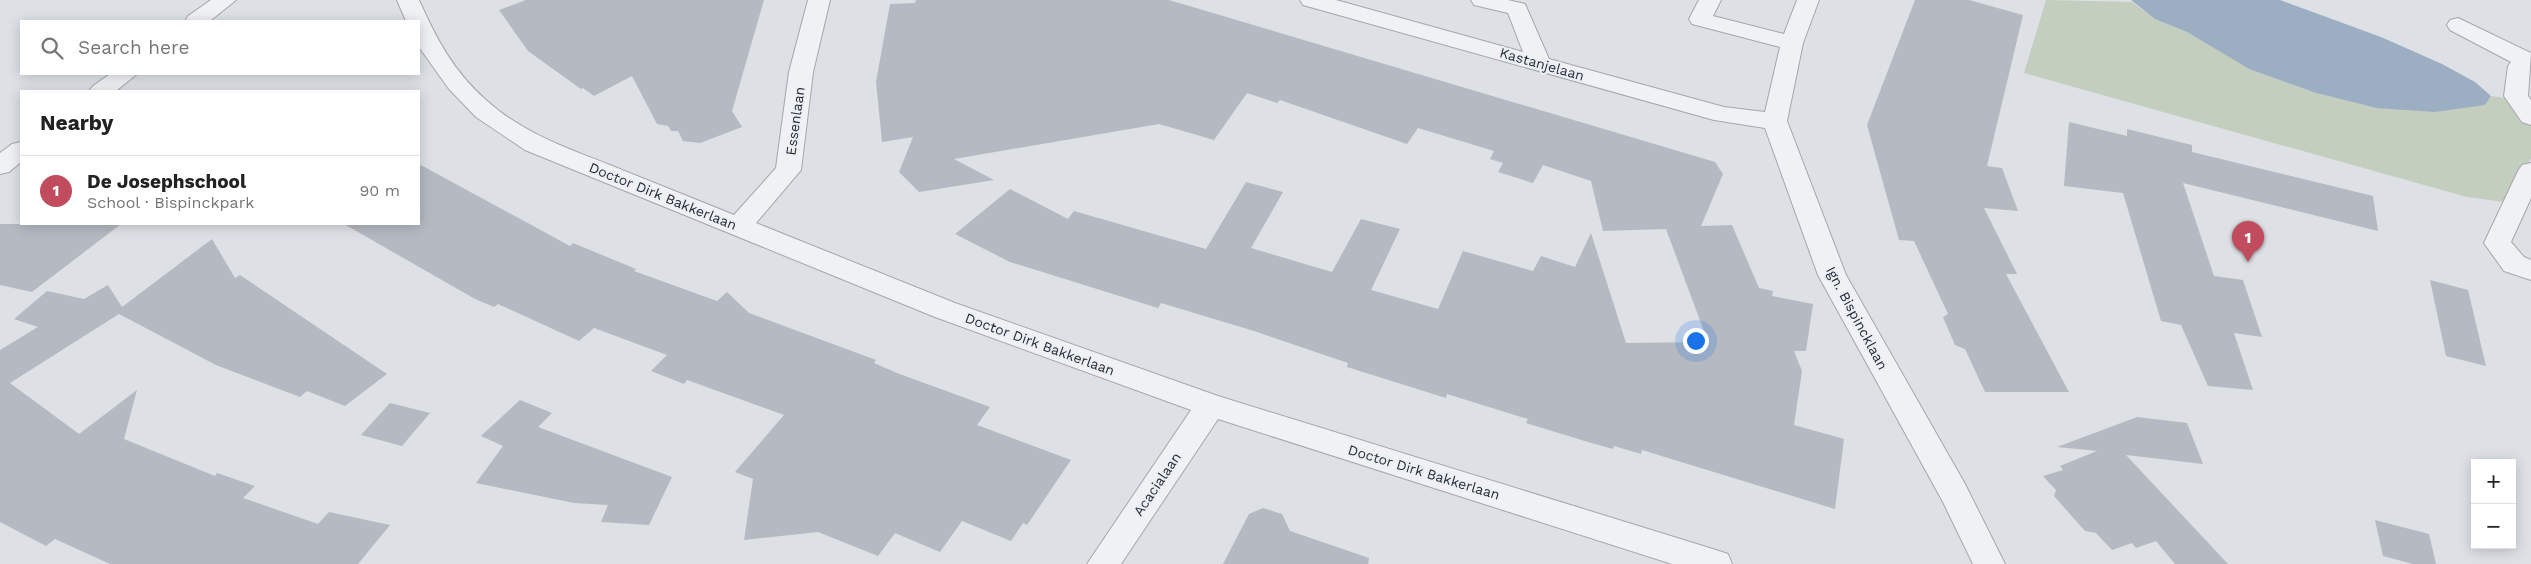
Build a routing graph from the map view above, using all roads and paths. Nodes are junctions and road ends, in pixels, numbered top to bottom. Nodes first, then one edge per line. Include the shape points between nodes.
1 (225, 0) edge
2 (408, 0) edge
3 (819, 0) edge
4 (1311, 0) edge
5 (1482, 0) edge
6 (1710, 0) edge
7 (1808, 0) edge
8 (197, 20) edge
9 (416, 20) edge
10 (2458, 25) dead end
11 (420, 28) edge
12 (1792, 43) junction
13 (2530, 61) edge
14 (1539, 63) junction
15 (124, 75) edge
16 (102, 90) edge
17 (2531, 117) edge
18 (1775, 121) junction
19 (20, 151) edge
20 (0, 166) edge
21 (2531, 171) edge
22 (739, 226) junction
23 (2531, 270) edge
24 (1211, 405) junction
25 (1103, 564) edge
26 (1716, 564) edge
27 (1988, 564) edge

1 - 8 street
2 - 9 street
3 - 22 street, Essenlaan via 801,72 788,170
4 - 14 street, Kastanjelaan
5 - 14 street via 1517,9
6 - 12 street via 1700,20
7 - 12 street
10 - 13 street
11 - 22 street, Doctor Dirk Bakkerlaan via 453,78 484,112 534,144
12 - 18 street
13 - 17 street via 2520,66 2516,96
14 - 18 street, Kastanjelaan via 1723,115
15 - 16 street
18 - 27 street, Ign. Bispincklaan via 1832,275 1978,537
19 - 20 street
21 - 23 street via 2497,242 2514,264
22 - 24 street, Doctor Dirk Bakkerlaan via 945,310
24 - 25 street, Acacialaan
24 - 26 street, Doctor Dirk Bakkerlaan

